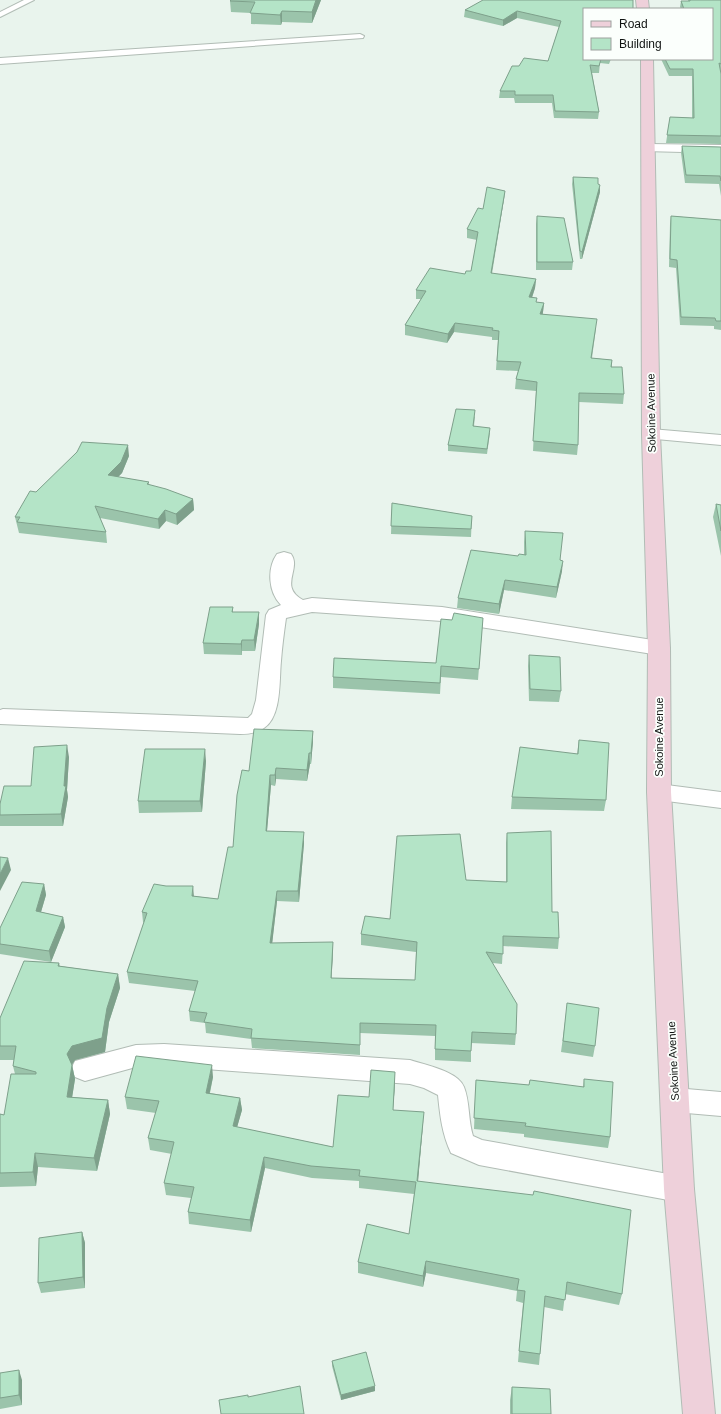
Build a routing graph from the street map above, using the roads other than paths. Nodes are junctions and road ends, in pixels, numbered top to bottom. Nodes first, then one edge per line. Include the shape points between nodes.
1 (30, 0) edge
2 (0, 15) edge
3 (360, 36) dead end
4 (647, 60) edge
5 (0, 61) edge
6 (648, 148) junction
7 (721, 149) edge
8 (651, 434) junction
9 (721, 440) edge
10 (284, 558) dead end
11 (298, 606) junction
12 (659, 648) junction
13 (2, 717) dead end
14 (659, 792) junction
15 (721, 800) edge
16 (85, 1069) dead end
17 (675, 1100) junction
18 (721, 1104) edge
19 (679, 1189) junction
20 (698, 1414) edge

1 - 2 lane
3 - 5 lane
4 - 6 street, Sokoine Avenue
6 - 7 street
6 - 8 street, Sokoine Avenue
8 - 9 street
8 - 12 street, Sokoine Avenue
10 - 11 street via 281,591 284,598
11 - 12 street via 326,605 442,614
11 - 13 street via 282,611 276,616 264,711 253,725
12 - 14 street, Sokoine Avenue
14 - 15 street
14 - 17 street, Sokoine Avenue
16 - 19 street via 136,1056 164,1054 410,1072 431,1078 451,1088 456,1128 461,1144 479,1152
17 - 18 street
17 - 19 street, Sokoine Avenue
19 - 20 street, Sokoine Avenue

